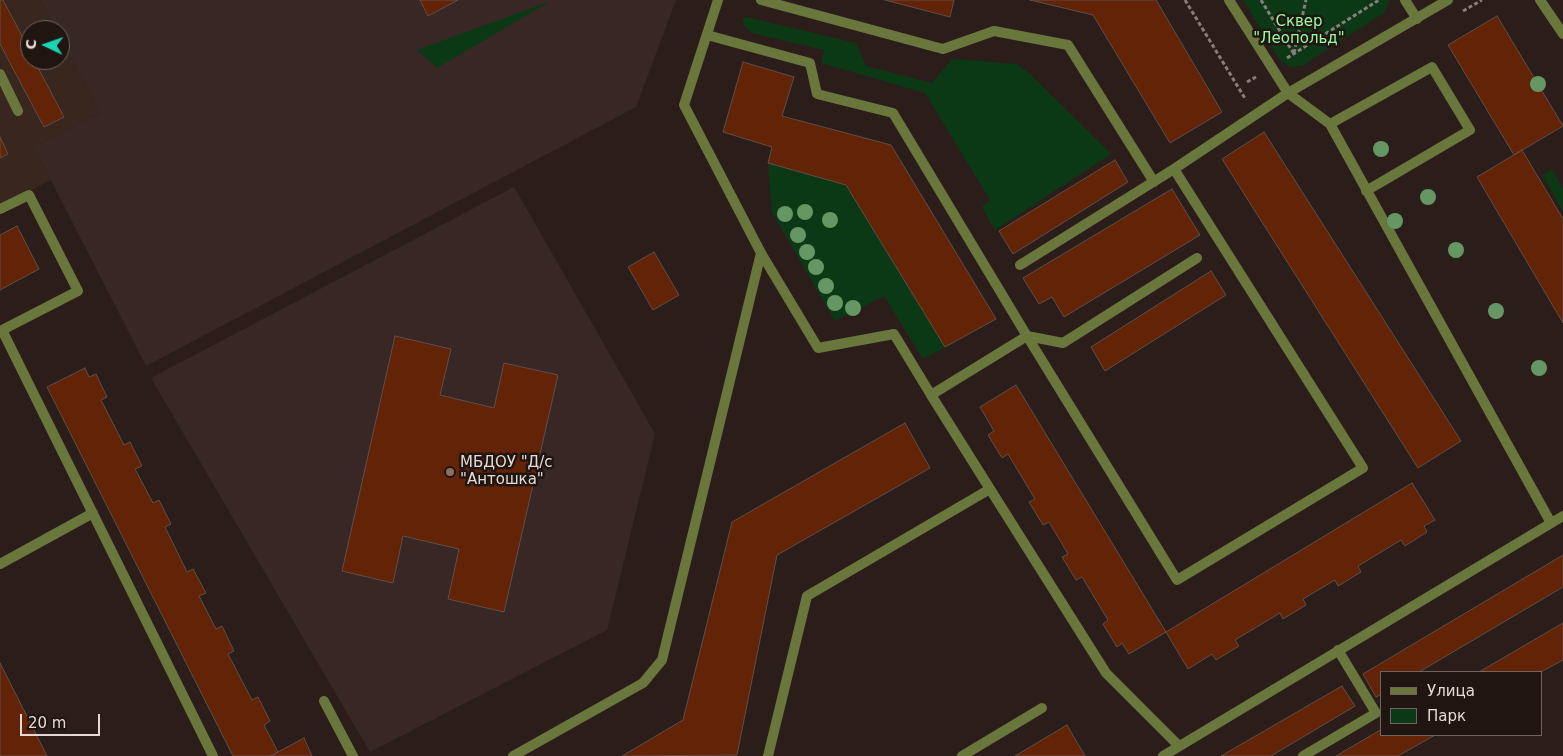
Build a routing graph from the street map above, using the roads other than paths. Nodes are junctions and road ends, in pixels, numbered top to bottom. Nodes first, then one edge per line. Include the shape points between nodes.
1 (718, 0) edge
2 (761, 0) edge
3 (1228, 0) edge
4 (1405, 0) edge
5 (1448, 0) edge
6 (1540, 0) edge
7 (1417, 20) junction
8 (707, 34) junction
9 (1563, 34) edge
10 (0, 74) edge
11 (1288, 93) junction
12 (18, 111) dead end
13 (1330, 124) junction
14 (1174, 169) junction
15 (1154, 182) junction
16 (1366, 191) junction
17 (0, 209) edge
18 (761, 253) junction
19 (1197, 258) dead end
20 (1020, 265) dead end
21 (1, 331) edge
22 (1027, 336) junction
23 (931, 394) junction
24 (990, 489) junction
25 (93, 513) junction
26 (1563, 516) edge
27 (1551, 523) junction
28 (0, 564) edge
29 (1338, 650) junction
30 (324, 701) dead end
31 (1042, 708) dead end
32 (1180, 746) junction
33 (213, 756) edge
34 (353, 756) edge
35 (513, 756) edge
36 (768, 756) edge
37 (962, 756) edge
38 (1163, 756) edge
39 (1303, 756) edge

1 - 8 street
2 - 15 street via 942,49 994,31 1068,45
3 - 11 street
4 - 7 street
5 - 7 street
6 - 9 street
7 - 11 street
8 - 18 street via 684,105
8 - 22 street via 810,63 817,94 893,113
10 - 12 street
11 - 13 street
11 - 14 street
13 - 16 street
13 - 16 street via 1432,67 1470,130
14 - 15 street
14 - 22 street via 1363,468 1177,580
15 - 20 street
16 - 27 street
17 - 21 street via 29,195 78,291
18 - 23 street via 818,348 894,334
18 - 35 street via 662,660 643,683
19 - 22 street via 1063,343
21 - 25 street
22 - 23 street
23 - 24 street
24 - 32 street via 1106,673
24 - 36 street via 807,596
25 - 28 street
25 - 33 street
26 - 27 street
27 - 29 street
29 - 32 street
29 - 39 street via 1376,713
30 - 34 street
31 - 37 street
32 - 38 street

